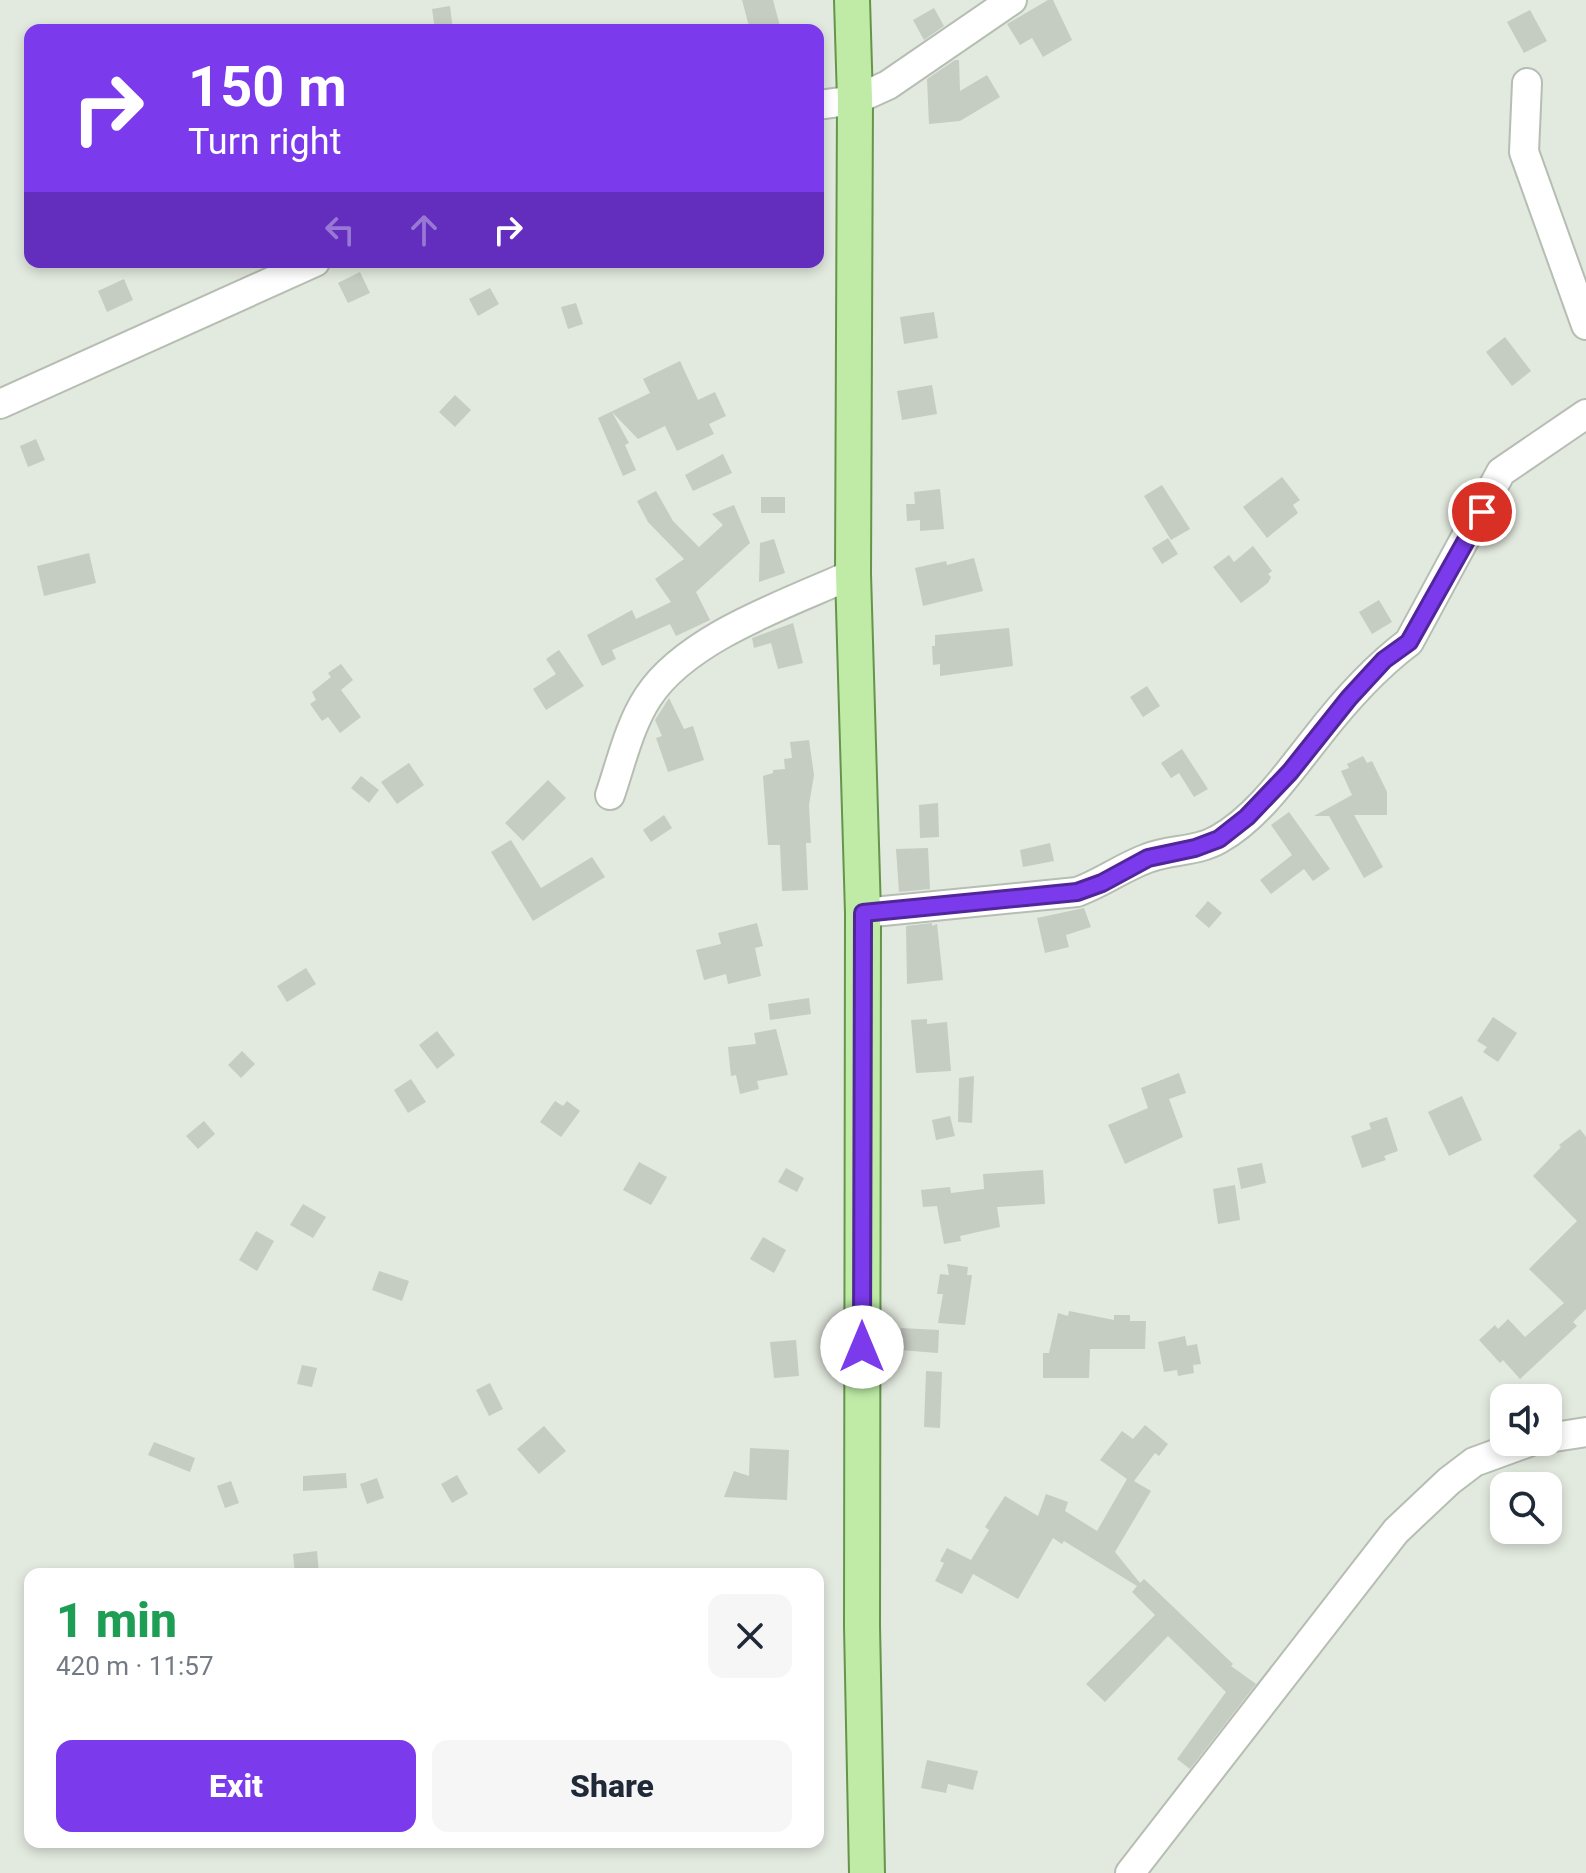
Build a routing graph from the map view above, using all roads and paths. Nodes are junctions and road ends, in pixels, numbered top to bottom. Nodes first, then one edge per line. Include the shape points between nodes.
1 (852, 0) edge
2 (1012, 0) edge
3 (1527, 83) dead end
4 (855, 100) junction
5 (824, 104) edge
6 (302, 268) edge
7 (1586, 325) edge
8 (0, 404) edge
9 (1586, 414) edge
10 (853, 574) junction
11 (610, 795) dead end
12 (863, 913) junction
13 (1586, 1432) edge
14 (1562, 1436) edge
15 (1490, 1456) edge
16 (867, 1873) edge
17 (1130, 1873) edge

1 - 4 main road
2 - 4 street via 900,78
3 - 7 street via 1524,152
4 - 5 street
4 - 10 main road
6 - 8 street
9 - 12 street via 1501,472 1409,642 1384,660 1290,772 1219,839 1148,858 1077,892
10 - 11 street via 722,636 668,674 636,719
10 - 12 main road
12 - 16 main road
13 - 14 street
15 - 17 street via 1449,1481 1396,1531

